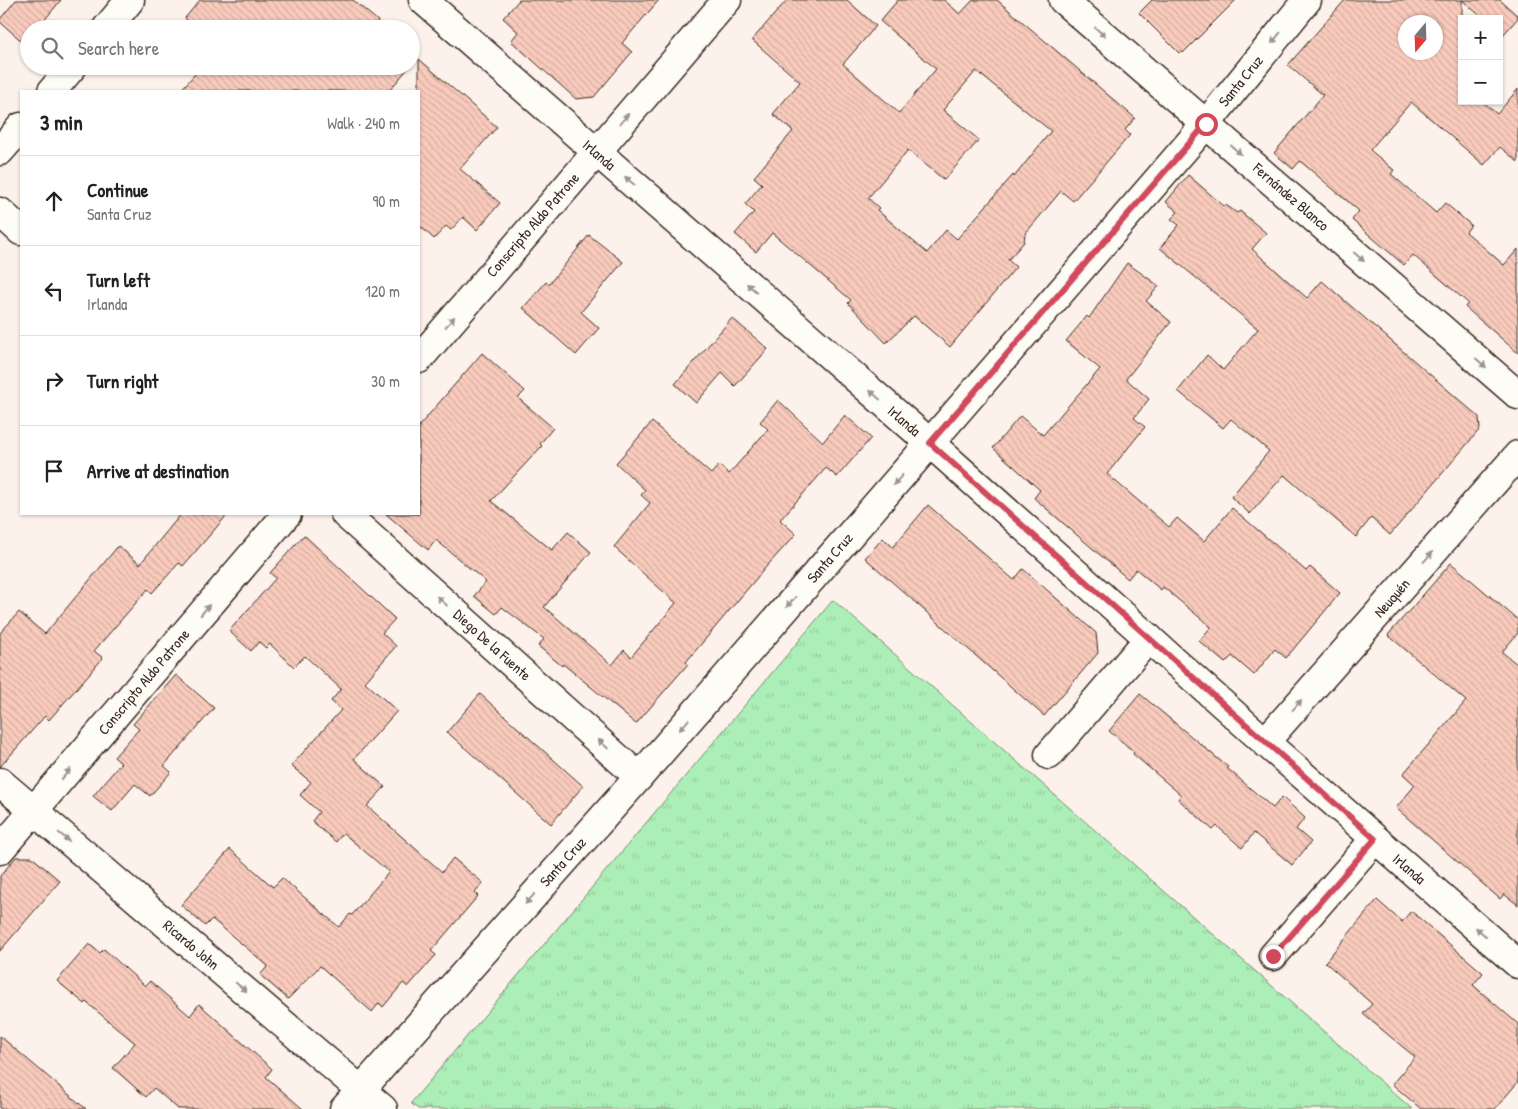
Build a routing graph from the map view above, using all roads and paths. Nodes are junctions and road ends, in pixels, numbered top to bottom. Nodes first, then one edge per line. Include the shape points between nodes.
1 (130, 0) edge
2 (423, 0) edge
3 (726, 0) edge
4 (1063, 0) edge
5 (1307, 0) edge
6 (113, 20) edge
7 (65, 75) edge
8 (53, 90) edge
9 (1206, 124) junction
10 (20, 127) edge
11 (0, 151) edge
12 (596, 152) junction
13 (0, 212) edge
14 (20, 230) edge
15 (420, 358) edge
16 (1518, 395) edge
17 (930, 443) junction
18 (1518, 455) edge
19 (286, 515) edge
20 (346, 515) edge
21 (1149, 638) junction
22 (1265, 742) junction
23 (1049, 755) dead end
24 (639, 777) junction
25 (0, 782) edge
26 (34, 811) junction
27 (1375, 839) junction
28 (0, 850) edge
29 (1273, 956) dead end
30 (1518, 964) edge
31 (353, 1099) edge
32 (383, 1109) edge

1 - 6 street
2 - 12 street, Irlanda
12 -> 3 street, Conscripto Aldo Patrone
4 -> 9 street, Fernández Blanco
5 -> 9 street, Santa Cruz
7 - 8 street
9 -> 16 street, Fernández Blanco
9 - 17 street, Santa Cruz
10 - 11 street
15 -> 12 street, Conscripto Aldo Patrone
17 -> 12 street, Irlanda
13 - 14 street
17 - 21 street, Irlanda
17 -> 24 street, Santa Cruz
22 -> 18 street, Neuquén
26 -> 19 street, Conscripto Aldo Patrone
24 -> 20 street, Diego De la Fuente
21 - 22 street, Irlanda
21 - 23 street
22 - 27 street, Irlanda
24 -> 31 street, Santa Cruz
25 - 26 street, Ricardo John
26 - 28 street, Conscripto Aldo Patrone
26 -> 31 street, Ricardo John
27 - 29 street
30 -> 27 street, Irlanda
31 - 32 street, Ricardo John

